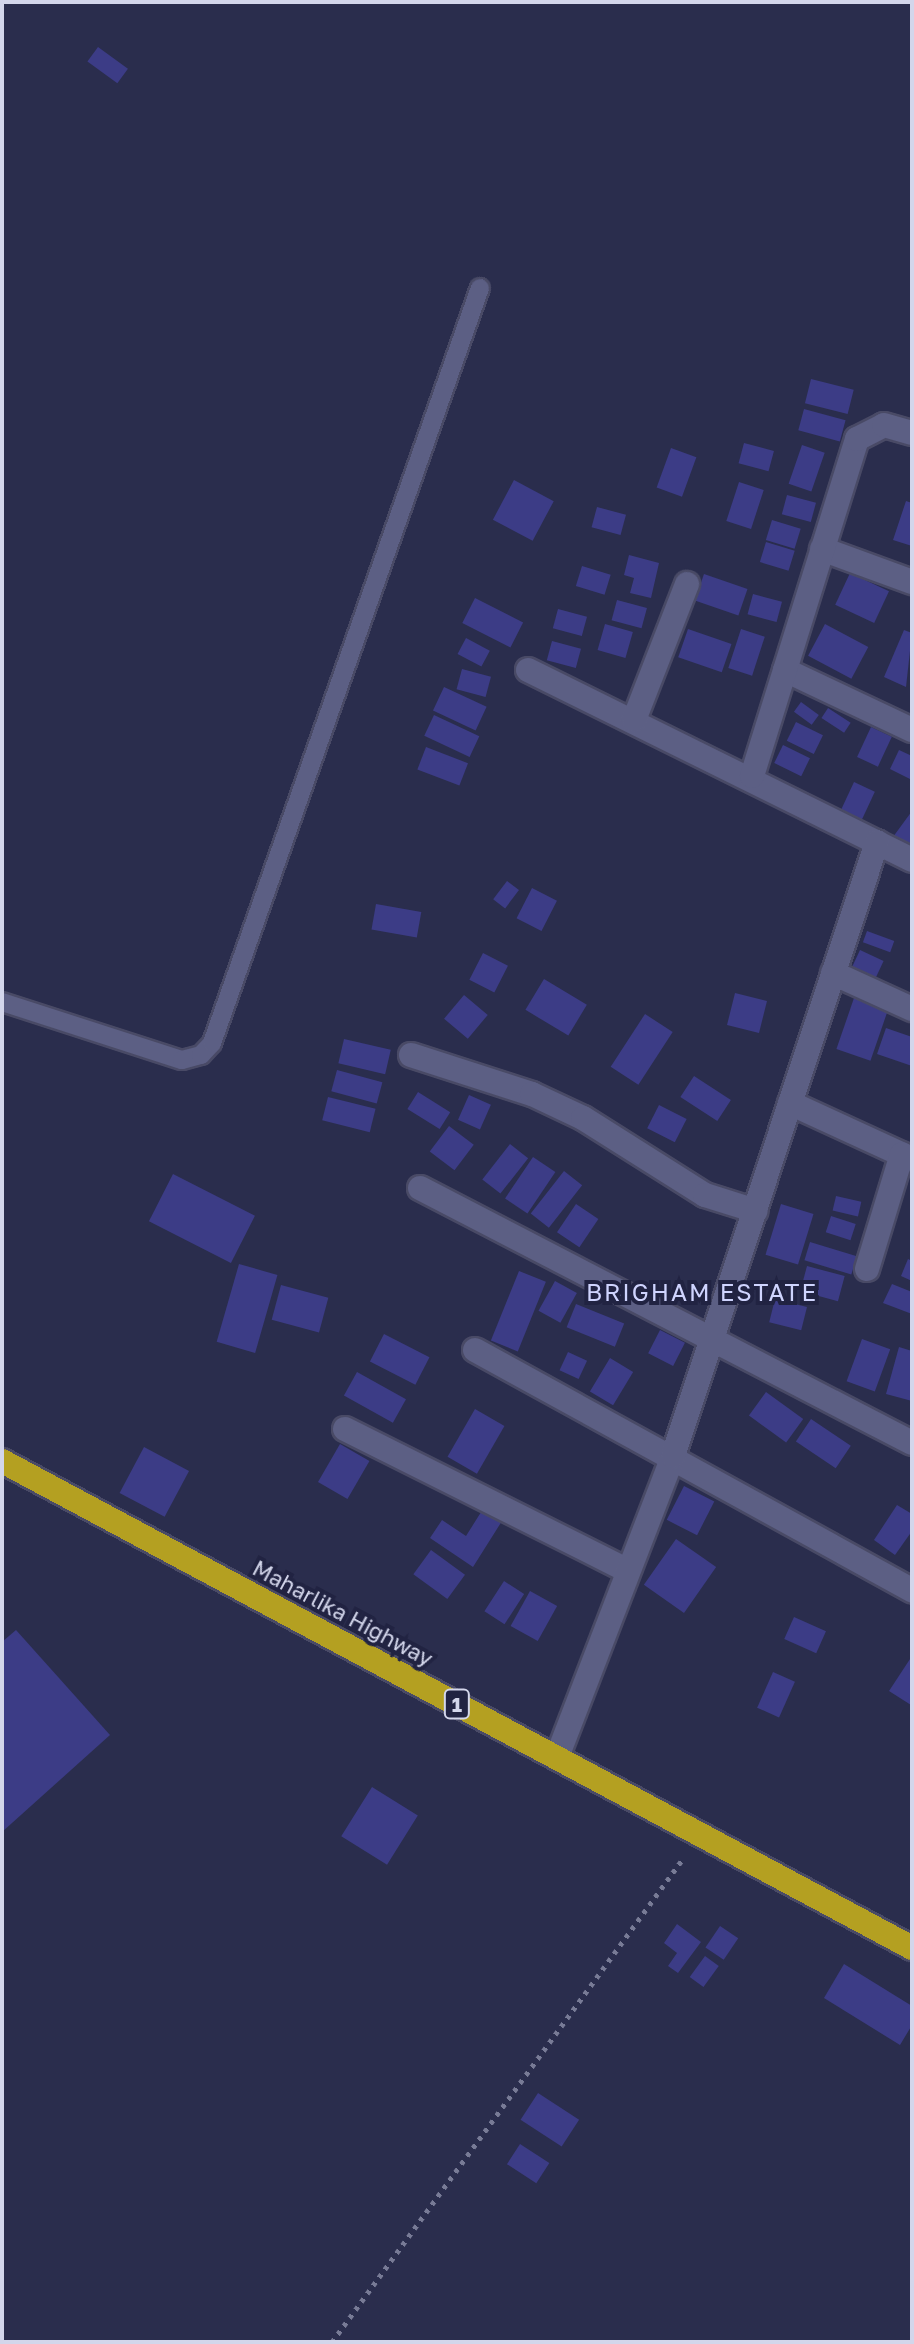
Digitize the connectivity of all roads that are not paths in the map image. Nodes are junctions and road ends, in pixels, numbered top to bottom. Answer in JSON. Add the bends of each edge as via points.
{"nodes":[{"id":1,"x":480,"y":288,"type":"dead end"},
{"id":2,"x":912,"y":433,"type":"edge"},
{"id":3,"x":822,"y":549,"type":"junction"},
{"id":4,"x":912,"y":582,"type":"edge"},
{"id":5,"x":687,"y":584,"type":"dead end"},
{"id":6,"x":528,"y":670,"type":"dead end"},
{"id":7,"x":785,"y":670,"type":"junction"},
{"id":8,"x":634,"y":720,"type":"junction"},
{"id":9,"x":912,"y":730,"type":"edge"},
{"id":10,"x":752,"y":776,"type":"junction"},
{"id":11,"x":877,"y":842,"type":"junction"},
{"id":12,"x":912,"y":860,"type":"edge"},
{"id":13,"x":833,"y":973,"type":"junction"},
{"id":14,"x":2,"y":1002,"type":"edge"},
{"id":15,"x":912,"y":1009,"type":"edge"},
{"id":16,"x":411,"y":1055,"type":"dead end"},
{"id":17,"x":790,"y":1103,"type":"junction"},
{"id":18,"x":907,"y":1157,"type":"edge"},
{"id":19,"x":420,"y":1188,"type":"dead end"},
{"id":20,"x":756,"y":1211,"type":"junction"},
{"id":21,"x":867,"y":1269,"type":"dead end"},
{"id":22,"x":711,"y":1337,"type":"junction"},
{"id":23,"x":475,"y":1350,"type":"dead end"},
{"id":24,"x":345,"y":1429,"type":"dead end"},
{"id":25,"x":912,"y":1443,"type":"edge"},
{"id":26,"x":673,"y":1456,"type":"junction"},
{"id":27,"x":2,"y":1461,"type":"edge"},
{"id":28,"x":625,"y":1569,"type":"junction"},
{"id":29,"x":912,"y":1590,"type":"edge"},
{"id":30,"x":557,"y":1757,"type":"junction"},
{"id":31,"x":912,"y":1948,"type":"edge"}],
"edges":[{"from":1,"to":14,"type":"lane","via":[[212,1043],[201,1055],[182,1060]]},
{"from":2,"to":3,"type":"street","via":[[884,425],[857,439]]},
{"from":3,"to":4,"type":"street"},
{"from":3,"to":7,"type":"street"},
{"from":5,"to":8,"type":"street"},
{"from":6,"to":8,"type":"street"},
{"from":7,"to":9,"type":"street"},
{"from":7,"to":10,"type":"street"},
{"from":8,"to":10,"type":"street"},
{"from":10,"to":11,"type":"street"},
{"from":11,"to":12,"type":"street"},
{"from":11,"to":13,"type":"street"},
{"from":13,"to":15,"type":"street"},
{"from":13,"to":17,"type":"street"},
{"from":16,"to":20,"type":"street","via":[[532,1094],[583,1118],[705,1195]]},
{"from":17,"to":18,"type":"street"},
{"from":17,"to":20,"type":"street"},
{"from":18,"to":21,"type":"street"},
{"from":19,"to":22,"type":"street"},
{"from":20,"to":22,"type":"street"},
{"from":22,"to":25,"type":"street"},
{"from":22,"to":26,"type":"street"},
{"from":23,"to":26,"type":"street"},
{"from":24,"to":28,"type":"street"},
{"from":26,"to":28,"type":"street"},
{"from":26,"to":29,"type":"street"},
{"from":27,"to":30,"type":"highway","name":"Maharlika Highway","number":"1"},
{"from":28,"to":30,"type":"street"},
{"from":30,"to":31,"type":"highway","name":"Maharlika Highway","number":"1"}]}
